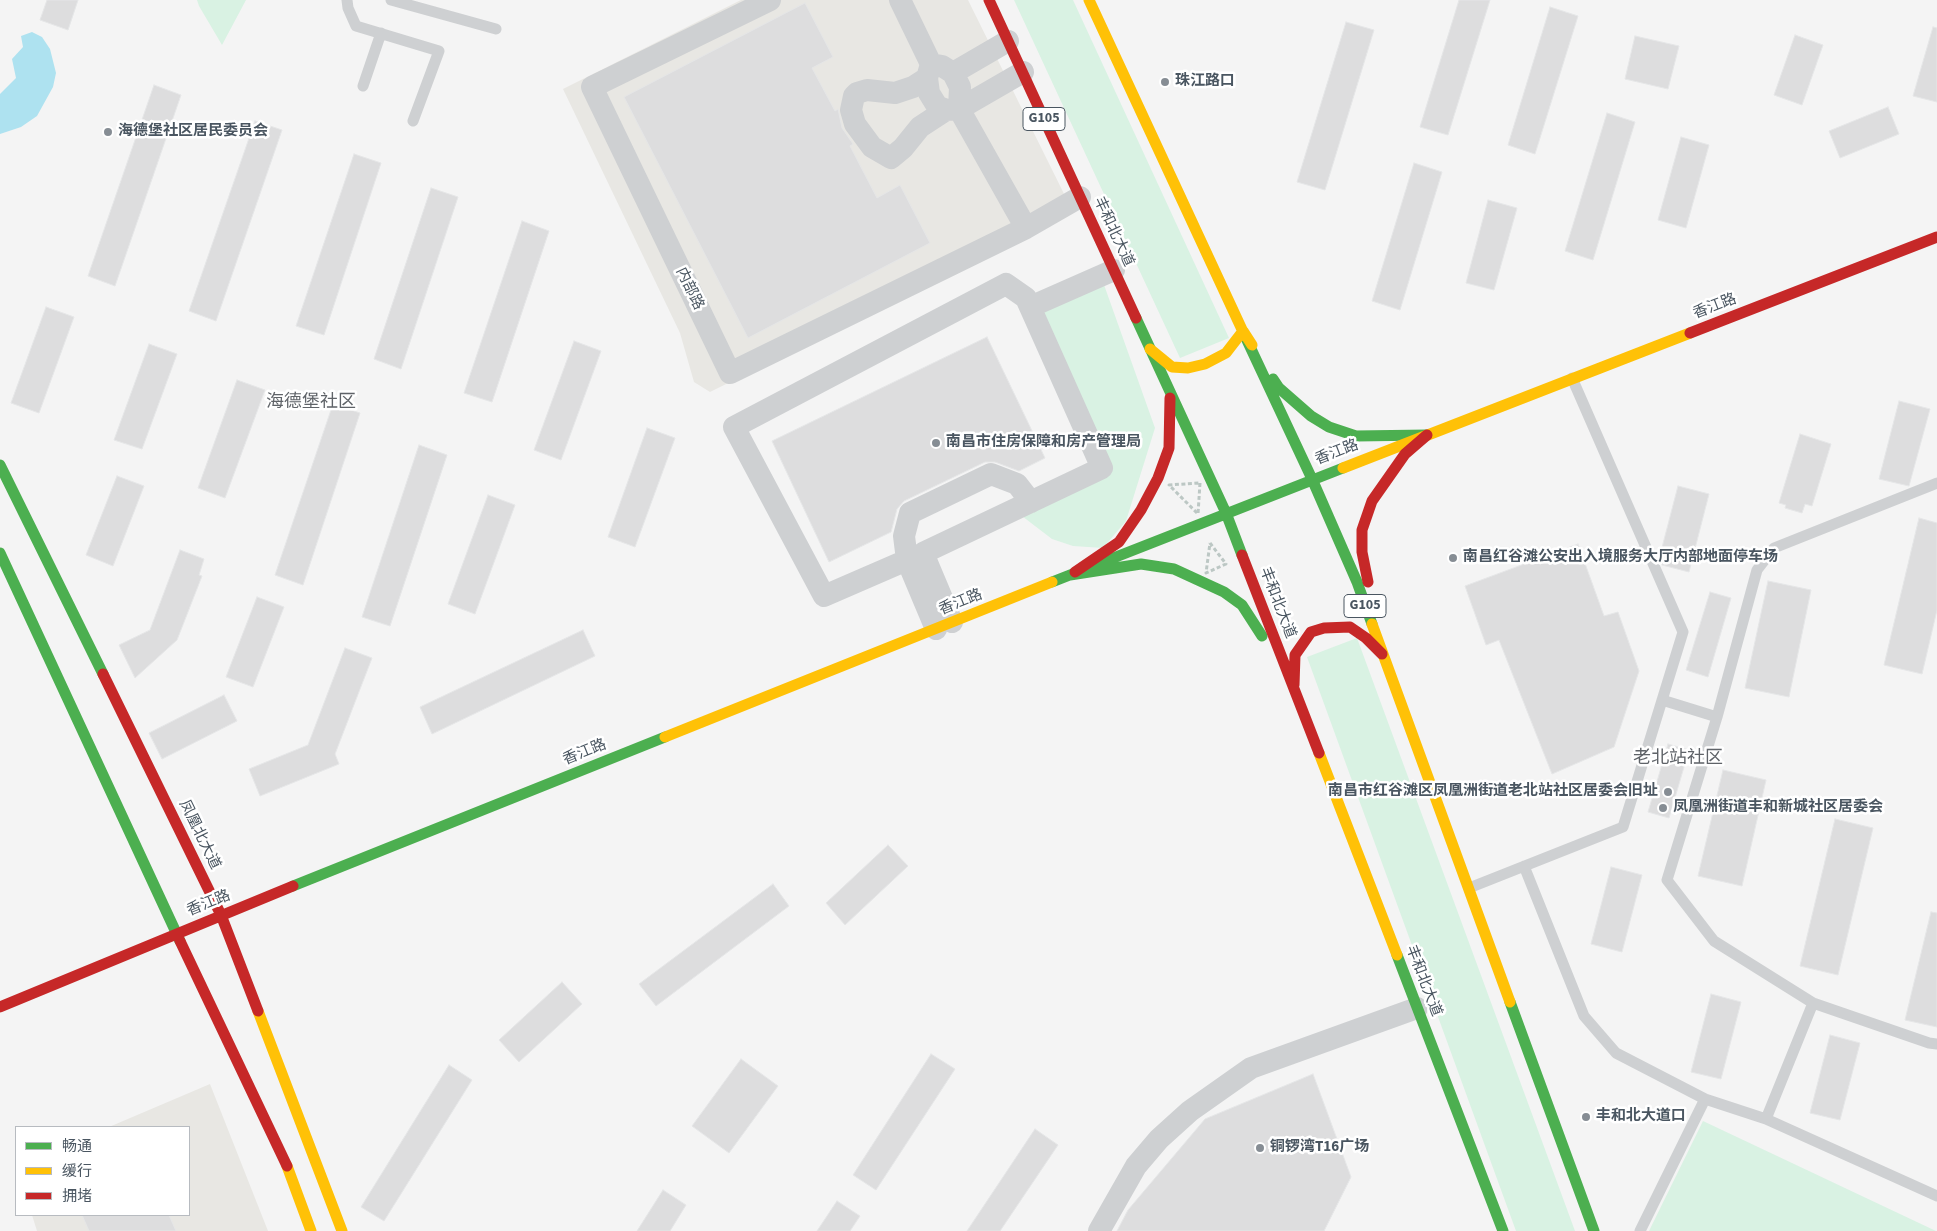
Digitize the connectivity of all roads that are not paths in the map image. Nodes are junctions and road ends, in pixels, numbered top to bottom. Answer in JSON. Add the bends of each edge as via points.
{"nodes":[{"id":1,"x":347,"y":0,"type":"edge"},
{"id":2,"x":391,"y":0,"type":"edge"},
{"id":3,"x":770,"y":0,"type":"edge"},
{"id":4,"x":900,"y":0,"type":"edge"},
{"id":5,"x":989,"y":0,"type":"edge"},
{"id":6,"x":1089,"y":0,"type":"edge"},
{"id":7,"x":496,"y":29,"type":"dead end"},
{"id":8,"x":381,"y":33,"type":"junction"},
{"id":9,"x":1008,"y":41,"type":"junction"},
{"id":10,"x":929,"y":71,"type":"junction"},
{"id":11,"x":953,"y":72,"type":"junction"},
{"id":12,"x":1023,"y":72,"type":"junction"},
{"id":13,"x":363,"y":86,"type":"dead end"},
{"id":14,"x":952,"y":110,"type":"junction"},
{"id":15,"x":413,"y":121,"type":"dead end"},
{"id":16,"x":1080,"y":197,"type":"junction"},
{"id":17,"x":1026,"y":228,"type":"junction"},
{"id":18,"x":1937,"y":237,"type":"edge"},
{"id":19,"x":1112,"y":265,"type":"junction"},
{"id":20,"x":1028,"y":303,"type":"junction"},
{"id":21,"x":1244,"y":332,"type":"junction"},
{"id":22,"x":1150,"y":349,"type":"junction"},
{"id":23,"x":1572,"y":378,"type":"junction"},
{"id":24,"x":1170,"y":392,"type":"junction"},
{"id":25,"x":1426,"y":435,"type":"junction"},
{"id":26,"x":0,"y":464,"type":"edge"},
{"id":27,"x":1312,"y":479,"type":"junction"},
{"id":28,"x":1937,"y":483,"type":"edge"},
{"id":29,"x":1031,"y":502,"type":"junction"},
{"id":30,"x":1226,"y":513,"type":"junction"},
{"id":31,"x":0,"y":553,"type":"edge"},
{"id":32,"x":915,"y":556,"type":"junction"},
{"id":33,"x":1070,"y":575,"type":"junction"},
{"id":34,"x":944,"y":626,"type":"junction"},
{"id":35,"x":1384,"y":657,"type":"junction"},
{"id":36,"x":1294,"y":688,"type":"junction"},
{"id":37,"x":1662,"y":700,"type":"junction"},
{"id":38,"x":1717,"y":717,"type":"junction"},
{"id":39,"x":1524,"y":866,"type":"junction"},
{"id":40,"x":1469,"y":888,"type":"junction"},
{"id":41,"x":221,"y":915,"type":"junction"},
{"id":42,"x":176,"y":933,"type":"junction"},
{"id":43,"x":1813,"y":1003,"type":"junction"},
{"id":44,"x":0,"y":1007,"type":"edge"},
{"id":45,"x":1417,"y":1008,"type":"junction"},
{"id":46,"x":1937,"y":1044,"type":"edge"},
{"id":47,"x":1705,"y":1099,"type":"junction"},
{"id":48,"x":1766,"y":1119,"type":"junction"},
{"id":49,"x":1937,"y":1196,"type":"edge"},
{"id":50,"x":311,"y":1231,"type":"edge"},
{"id":51,"x":342,"y":1231,"type":"edge"},
{"id":52,"x":1099,"y":1231,"type":"edge"},
{"id":53,"x":1504,"y":1231,"type":"edge"},
{"id":54,"x":1594,"y":1231,"type":"edge"},
{"id":55,"x":1640,"y":1231,"type":"edge"}],
"edges":[{"from":1,"to":8,"type":"lane","via":[[356,26]]},
{"from":2,"to":7,"type":"lane"},
{"from":3,"to":17,"type":"street","name":"内部路","via":[[592,87],[730,373]]},
{"from":4,"to":10,"type":"street"},
{"from":5,"to":9,"type":"main road","name":"丰和北大道","number":"G105"},
{"from":6,"to":21,"type":"main road","number":"G105"},
{"from":8,"to":13,"type":"lane"},
{"from":8,"to":15,"type":"lane","via":[[439,51]]},
{"from":9,"to":11,"type":"street"},
{"from":9,"to":12,"type":"main road","name":"丰和北大道","number":"G105"},
{"from":10,"to":11,"type":"street","via":[[942,66]]},
{"from":10,"to":14,"type":"street","via":[[929,93],[937,106]]},
{"from":10,"to":14,"type":"street","via":[[913,87],[895,93],[867,90],[857,93],[851,110],[855,124],[872,147],[891,158],[920,127]]},
{"from":11,"to":14,"type":"street","via":[[960,87]]},
{"from":12,"to":14,"type":"street"},
{"from":12,"to":16,"type":"main road","name":"丰和北大道","number":"G105"},
{"from":14,"to":17,"type":"street"},
{"from":16,"to":17,"type":"street","name":"内部路"},
{"from":16,"to":19,"type":"main road","name":"丰和北大道","number":"G105"},
{"from":18,"to":23,"type":"main road","name":"香江路"},
{"from":19,"to":20,"type":"street"},
{"from":19,"to":22,"type":"main road","name":"丰和北大道","number":"G105"},
{"from":20,"to":29,"type":"street","via":[[1102,468]]},
{"from":20,"to":32,"type":"street","via":[[1006,284],[734,427],[824,596]]},
{"from":21,"to":22,"type":"main road","via":[[1226,353],[1205,364],[1188,368],[1172,366]]},
{"from":21,"to":25,"type":"main road","via":[[1279,388],[1311,416],[1330,427],[1356,436]]},
{"from":21,"to":27,"type":"main road","number":"G105"},
{"from":22,"to":24,"type":"main road","name":"丰和北大道","number":"G105"},
{"from":23,"to":25,"type":"main road","name":"香江路"},
{"from":23,"to":37,"type":"lane","via":[[1683,632]]},
{"from":24,"to":30,"type":"main road","name":"丰和北大道","number":"G105"},
{"from":24,"to":33,"type":"main road","via":[[1169,448],[1141,510],[1119,542]]},
{"from":25,"to":27,"type":"main road","name":"香江路"},
{"from":25,"to":35,"type":"main road","via":[[1388,476],[1372,500],[1362,530],[1362,552]]},
{"from":26,"to":41,"type":"main road","name":"凤凰北大道"},
{"from":27,"to":30,"type":"main road","name":"香江路"},
{"from":27,"to":35,"type":"main road","number":"G105","via":[[1357,582]]},
{"from":28,"to":38,"type":"lane","via":[[1774,548],[1757,570]]},
{"from":29,"to":32,"type":"street"},
{"from":29,"to":32,"type":"street","via":[[1017,484],[991,474],[910,512],[904,536]]},
{"from":30,"to":33,"type":"main road","name":"香江路"},
{"from":30,"to":36,"type":"main road","name":"丰和北大道","number":"G105"},
{"from":31,"to":42,"type":"main road"},
{"from":32,"to":34,"type":"street"},
{"from":33,"to":34,"type":"main road","name":"香江路"},
{"from":33,"to":36,"type":"main road","via":[[1141,564],[1174,569],[1218,588],[1242,605]]},
{"from":34,"to":41,"type":"main road","name":"香江路"},
{"from":35,"to":36,"type":"main road","via":[[1350,627],[1311,632],[1295,655]]},
{"from":35,"to":40,"type":"main road","number":"G105"},
{"from":36,"to":45,"type":"main road","name":"丰和北大道","number":"G105"},
{"from":37,"to":38,"type":"lane"},
{"from":37,"to":39,"type":"lane","via":[[1623,827]]},
{"from":38,"to":43,"type":"lane","via":[[1667,880],[1714,941]]},
{"from":39,"to":40,"type":"lane"},
{"from":39,"to":47,"type":"lane","via":[[1584,1016],[1616,1053]]},
{"from":40,"to":54,"type":"main road","number":"G105"},
{"from":41,"to":42,"type":"main road","name":"香江路"},
{"from":41,"to":51,"type":"main road","name":"凤凰北大道"},
{"from":42,"to":44,"type":"main road","name":"香江路"},
{"from":42,"to":50,"type":"main road","via":[[288,1168]]},
{"from":43,"to":46,"type":"lane"},
{"from":43,"to":48,"type":"lane"},
{"from":45,"to":52,"type":"street","via":[[1252,1068],[1190,1111],[1159,1139],[1136,1166]]},
{"from":45,"to":53,"type":"main road","name":"丰和北大道","number":"G105"},
{"from":47,"to":48,"type":"lane"},
{"from":47,"to":55,"type":"lane"},
{"from":48,"to":49,"type":"lane"}]}
